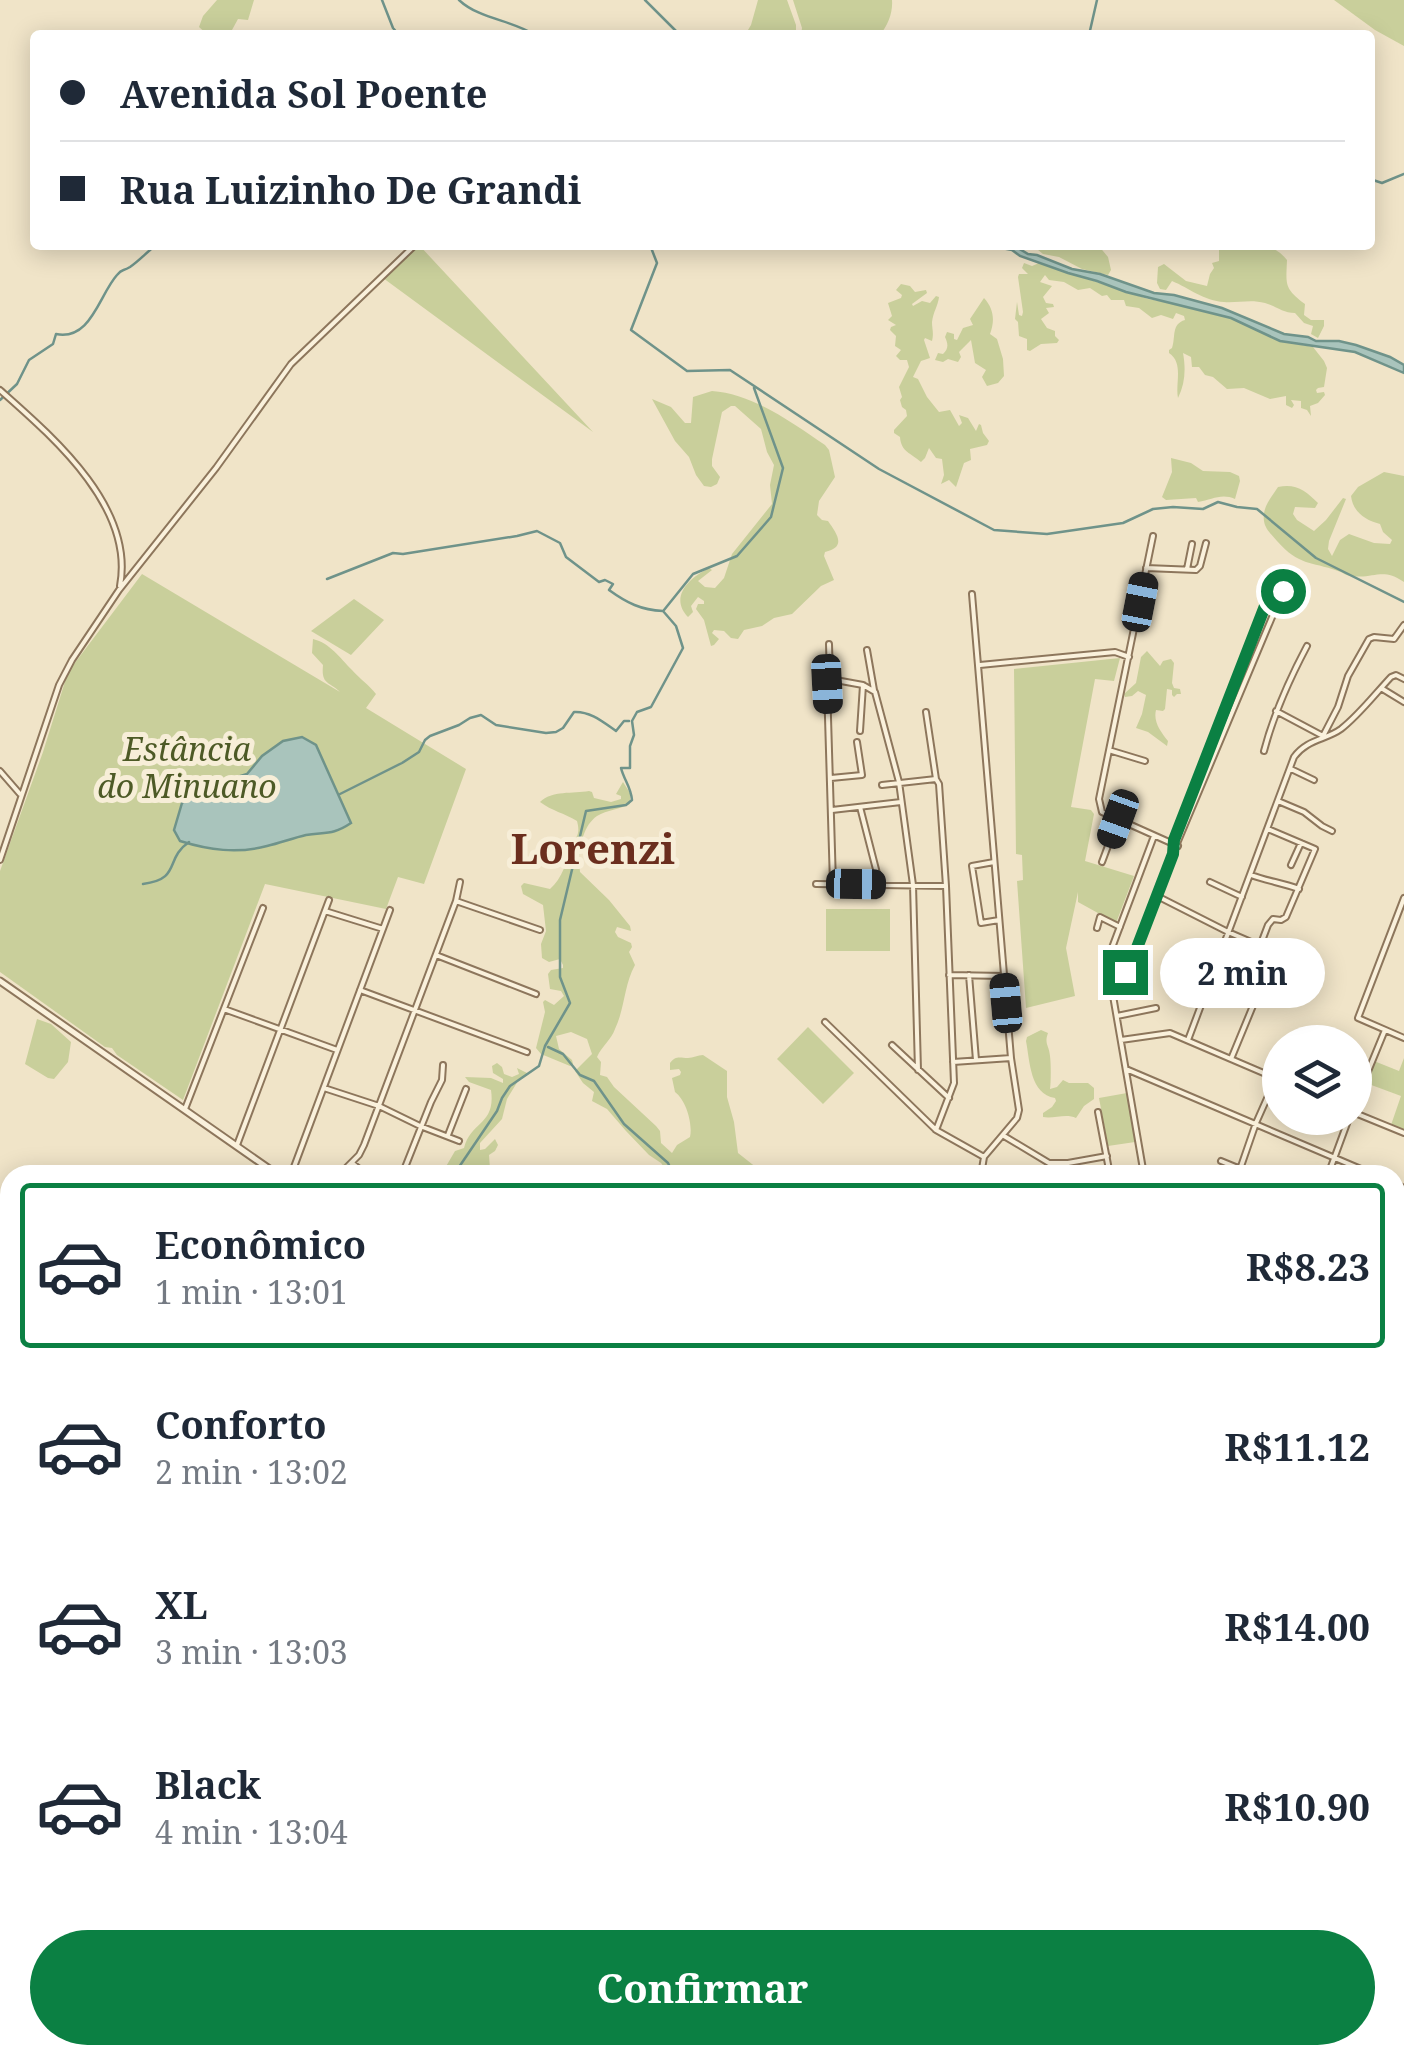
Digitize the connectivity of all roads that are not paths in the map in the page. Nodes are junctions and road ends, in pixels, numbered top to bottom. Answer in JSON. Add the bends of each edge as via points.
{"nodes":[{"id":1,"x":411,"y":250,"type":"edge"},
{"id":2,"x":0,"y":390,"type":"edge"},
{"id":3,"x":1153,"y":536,"type":"dead end"},
{"id":4,"x":1206,"y":543,"type":"dead end"},
{"id":5,"x":1192,"y":544,"type":"dead end"},
{"id":6,"x":1146,"y":568,"type":"junction"},
{"id":7,"x":1187,"y":570,"type":"junction"},
{"id":8,"x":1288,"y":578,"type":"dead end"},
{"id":9,"x":119,"y":590,"type":"junction"},
{"id":10,"x":1283,"y":591,"type":"junction"},
{"id":11,"x":972,"y":594,"type":"dead end"},
{"id":12,"x":1404,"y":625,"type":"edge"},
{"id":13,"x":1253,"y":638,"type":"junction"},
{"id":14,"x":1262,"y":641,"type":"junction"},
{"id":15,"x":830,"y":644,"type":"dead end"},
{"id":16,"x":1307,"y":646,"type":"dead end"},
{"id":17,"x":867,"y":650,"type":"dead end"},
{"id":18,"x":1128,"y":657,"type":"junction"},
{"id":19,"x":978,"y":665,"type":"junction"},
{"id":20,"x":830,"y":679,"type":"junction"},
{"id":21,"x":1404,"y":679,"type":"edge"},
{"id":22,"x":862,"y":685,"type":"junction"},
{"id":23,"x":1381,"y":688,"type":"junction"},
{"id":24,"x":875,"y":692,"type":"junction"},
{"id":25,"x":1404,"y":702,"type":"edge"},
{"id":26,"x":1276,"y":711,"type":"junction"},
{"id":27,"x":926,"y":712,"type":"dead end"},
{"id":28,"x":860,"y":731,"type":"dead end"},
{"id":29,"x":1323,"y":736,"type":"junction"},
{"id":30,"x":857,"y":742,"type":"dead end"},
{"id":31,"x":1212,"y":742,"type":"junction"},
{"id":32,"x":1219,"y":746,"type":"junction"},
{"id":33,"x":1110,"y":750,"type":"junction"},
{"id":34,"x":1264,"y":751,"type":"dead end"},
{"id":35,"x":1146,"y":762,"type":"dead end"},
{"id":36,"x":1290,"y":768,"type":"junction"},
{"id":37,"x":0,"y":771,"type":"edge"},
{"id":38,"x":831,"y":778,"type":"junction"},
{"id":39,"x":936,"y":780,"type":"junction"},
{"id":40,"x":1314,"y":780,"type":"dead end"},
{"id":41,"x":898,"y":782,"type":"junction"},
{"id":42,"x":882,"y":785,"type":"dead end"},
{"id":43,"x":21,"y":795,"type":"junction"},
{"id":44,"x":1278,"y":801,"type":"junction"},
{"id":45,"x":902,"y":802,"type":"junction"},
{"id":46,"x":860,"y":807,"type":"junction"},
{"id":47,"x":832,"y":810,"type":"junction"},
{"id":48,"x":1118,"y":819,"type":"junction"},
{"id":49,"x":1268,"y":829,"type":"junction"},
{"id":50,"x":1332,"y":831,"type":"dead end"},
{"id":51,"x":1154,"y":836,"type":"junction"},
{"id":52,"x":1301,"y":843,"type":"junction"},
{"id":53,"x":1175,"y":845,"type":"junction"},
{"id":54,"x":0,"y":860,"type":"edge"},
{"id":55,"x":994,"y":862,"type":"junction"},
{"id":56,"x":1102,"y":862,"type":"dead end"},
{"id":57,"x":1291,"y":865,"type":"dead end"},
{"id":58,"x":1250,"y":875,"type":"junction"},
{"id":59,"x":460,"y":882,"type":"dead end"},
{"id":60,"x":1210,"y":882,"type":"dead end"},
{"id":61,"x":816,"y":884,"type":"dead end"},
{"id":62,"x":832,"y":884,"type":"junction"},
{"id":63,"x":880,"y":885,"type":"junction"},
{"id":64,"x":913,"y":885,"type":"junction"},
{"id":65,"x":946,"y":886,"type":"junction"},
{"id":66,"x":1299,"y":889,"type":"junction"},
{"id":67,"x":1156,"y":896,"type":"junction"},
{"id":68,"x":1242,"y":897,"type":"junction"},
{"id":69,"x":1404,"y":898,"type":"edge"},
{"id":70,"x":329,"y":900,"type":"dead end"},
{"id":71,"x":456,"y":901,"type":"junction"},
{"id":72,"x":263,"y":908,"type":"dead end"},
{"id":73,"x":390,"y":910,"type":"dead end"},
{"id":74,"x":325,"y":911,"type":"junction"},
{"id":75,"x":999,"y":920,"type":"junction"},
{"id":76,"x":1120,"y":927,"type":"junction"},
{"id":77,"x":1097,"y":928,"type":"dead end"},
{"id":78,"x":383,"y":929,"type":"junction"},
{"id":79,"x":540,"y":930,"type":"dead end"},
{"id":80,"x":1228,"y":932,"type":"junction"},
{"id":81,"x":1260,"y":946,"type":"junction"},
{"id":82,"x":436,"y":955,"type":"junction"},
{"id":83,"x":948,"y":975,"type":"junction"},
{"id":84,"x":969,"y":975,"type":"junction"},
{"id":85,"x":1004,"y":976,"type":"junction"},
{"id":86,"x":0,"y":981,"type":"edge"},
{"id":87,"x":1111,"y":983,"type":"junction"},
{"id":88,"x":360,"y":990,"type":"junction"},
{"id":89,"x":536,"y":994,"type":"dead end"},
{"id":90,"x":1156,"y":1008,"type":"dead end"},
{"id":91,"x":224,"y":1009,"type":"junction"},
{"id":92,"x":415,"y":1010,"type":"junction"},
{"id":93,"x":1117,"y":1016,"type":"junction"},
{"id":94,"x":825,"y":1022,"type":"dead end"},
{"id":95,"x":280,"y":1030,"type":"junction"},
{"id":96,"x":1385,"y":1030,"type":"junction"},
{"id":97,"x":1404,"y":1038,"type":"edge"},
{"id":98,"x":1121,"y":1040,"type":"junction"},
{"id":99,"x":1188,"y":1040,"type":"junction"},
{"id":100,"x":892,"y":1045,"type":"dead end"},
{"id":101,"x":338,"y":1050,"type":"junction"},
{"id":102,"x":527,"y":1052,"type":"dead end"},
{"id":103,"x":1012,"y":1058,"type":"junction"},
{"id":104,"x":1231,"y":1059,"type":"junction"},
{"id":105,"x":976,"y":1060,"type":"junction"},
{"id":106,"x":953,"y":1062,"type":"junction"},
{"id":107,"x":1372,"y":1062,"type":"edge"},
{"id":108,"x":444,"y":1064,"type":"dead end"},
{"id":109,"x":1126,"y":1069,"type":"junction"},
{"id":110,"x":918,"y":1070,"type":"junction"},
{"id":111,"x":1262,"y":1072,"type":"edge"},
{"id":112,"x":324,"y":1088,"type":"junction"},
{"id":113,"x":466,"y":1089,"type":"dead end"},
{"id":114,"x":949,"y":1098,"type":"junction"},
{"id":115,"x":379,"y":1106,"type":"junction"},
{"id":116,"x":186,"y":1109,"type":"junction"},
{"id":117,"x":1262,"y":1111,"type":"edge"},
{"id":118,"x":1098,"y":1112,"type":"dead end"},
{"id":119,"x":1372,"y":1119,"type":"edge"},
{"id":120,"x":1256,"y":1123,"type":"junction"},
{"id":121,"x":420,"y":1126,"type":"junction"},
{"id":122,"x":936,"y":1130,"type":"junction"},
{"id":123,"x":1404,"y":1133,"type":"edge"},
{"id":124,"x":1003,"y":1135,"type":"junction"},
{"id":125,"x":1342,"y":1135,"type":"edge"},
{"id":126,"x":447,"y":1137,"type":"junction"},
{"id":127,"x":459,"y":1142,"type":"dead end"},
{"id":128,"x":237,"y":1145,"type":"junction"},
{"id":129,"x":1106,"y":1156,"type":"junction"},
{"id":130,"x":1334,"y":1156,"type":"junction"},
{"id":131,"x":984,"y":1157,"type":"junction"},
{"id":132,"x":1222,"y":1161,"type":"dead end"},
{"id":133,"x":352,"y":1162,"type":"junction"},
{"id":134,"x":264,"y":1165,"type":"edge"},
{"id":135,"x":295,"y":1165,"type":"edge"},
{"id":136,"x":349,"y":1165,"type":"edge"},
{"id":137,"x":355,"y":1165,"type":"edge"},
{"id":138,"x":406,"y":1165,"type":"edge"},
{"id":139,"x":983,"y":1165,"type":"edge"},
{"id":140,"x":1108,"y":1165,"type":"edge"},
{"id":141,"x":1142,"y":1165,"type":"edge"},
{"id":142,"x":1228,"y":1165,"type":"edge"},
{"id":143,"x":1241,"y":1165,"type":"edge"},
{"id":144,"x":1331,"y":1165,"type":"edge"},
{"id":145,"x":1354,"y":1165,"type":"edge"}],
"edges":[{"from":1,"to":9,"type":"street","via":[[299,355]]},
{"from":2,"to":9,"type":"street","via":[[93,487],[121,546]]},
{"from":3,"to":6,"type":"street"},
{"from":4,"to":7,"type":"street","via":[[1199,568]]},
{"from":5,"to":7,"type":"street"},
{"from":6,"to":7,"type":"street"},
{"from":6,"to":18,"type":"street"},
{"from":8,"to":10,"type":"street"},
{"from":9,"to":43,"type":"street","via":[[58,685]]},
{"from":10,"to":13,"type":"street","via":[[1272,588]]},
{"from":10,"to":14,"type":"street"},
{"from":11,"to":19,"type":"street"},
{"from":12,"to":29,"type":"street","via":[[1394,639],[1368,639]]},
{"from":13,"to":14,"type":"street"},
{"from":13,"to":31,"type":"street"},
{"from":14,"to":32,"type":"street"},
{"from":15,"to":20,"type":"street"},
{"from":16,"to":26,"type":"street"},
{"from":17,"to":24,"type":"street"},
{"from":18,"to":19,"type":"street","via":[[1115,652]]},
{"from":18,"to":33,"type":"street"},
{"from":19,"to":55,"type":"street"},
{"from":20,"to":22,"type":"street"},
{"from":20,"to":38,"type":"street"},
{"from":21,"to":23,"type":"street","via":[[1393,675]]},
{"from":22,"to":24,"type":"street"},
{"from":22,"to":28,"type":"street"},
{"from":23,"to":25,"type":"street"},
{"from":23,"to":29,"type":"street","via":[[1340,730]]},
{"from":24,"to":41,"type":"street"},
{"from":26,"to":29,"type":"street"},
{"from":26,"to":34,"type":"street"},
{"from":27,"to":39,"type":"street"},
{"from":29,"to":36,"type":"street","via":[[1300,749]]},
{"from":30,"to":38,"type":"street","via":[[862,775]]},
{"from":31,"to":32,"type":"street"},
{"from":31,"to":53,"type":"street"},
{"from":32,"to":53,"type":"street"},
{"from":33,"to":35,"type":"street"},
{"from":33,"to":48,"type":"street","via":[[1099,799],[1102,812]]},
{"from":36,"to":40,"type":"street"},
{"from":36,"to":44,"type":"street"},
{"from":37,"to":43,"type":"street"},
{"from":38,"to":47,"type":"street"},
{"from":39,"to":41,"type":"street"},
{"from":39,"to":65,"type":"street"},
{"from":41,"to":42,"type":"street"},
{"from":41,"to":45,"type":"street"},
{"from":43,"to":54,"type":"street"},
{"from":44,"to":49,"type":"street"},
{"from":44,"to":50,"type":"street"},
{"from":45,"to":46,"type":"street"},
{"from":45,"to":64,"type":"street"},
{"from":46,"to":47,"type":"street"},
{"from":46,"to":63,"type":"street"},
{"from":47,"to":62,"type":"street"},
{"from":48,"to":51,"type":"street"},
{"from":48,"to":56,"type":"street"},
{"from":49,"to":52,"type":"street"},
{"from":49,"to":58,"type":"street"},
{"from":51,"to":53,"type":"street"},
{"from":51,"to":76,"type":"street"},
{"from":52,"to":57,"type":"street"},
{"from":52,"to":66,"type":"street","via":[[1316,849]]},
{"from":53,"to":67,"type":"street"},
{"from":55,"to":75,"type":"street"},
{"from":55,"to":75,"type":"street","via":[[972,866],[981,923]]},
{"from":58,"to":66,"type":"street"},
{"from":58,"to":68,"type":"street"},
{"from":59,"to":71,"type":"street"},
{"from":60,"to":68,"type":"street"},
{"from":61,"to":62,"type":"street"},
{"from":62,"to":63,"type":"street"},
{"from":63,"to":64,"type":"street"},
{"from":64,"to":65,"type":"street"},
{"from":64,"to":110,"type":"street"},
{"from":65,"to":83,"type":"street"},
{"from":66,"to":81,"type":"street","via":[[1286,917],[1268,925]]},
{"from":67,"to":80,"type":"street"},
{"from":67,"to":87,"type":"street","via":[[1130,966]]},
{"from":68,"to":80,"type":"street"},
{"from":69,"to":96,"type":"street","via":[[1358,1018]]},
{"from":70,"to":74,"type":"street"},
{"from":71,"to":79,"type":"street"},
{"from":71,"to":82,"type":"street"},
{"from":72,"to":91,"type":"street"},
{"from":73,"to":78,"type":"street"},
{"from":74,"to":78,"type":"street"},
{"from":74,"to":95,"type":"street"},
{"from":75,"to":85,"type":"street"},
{"from":76,"to":77,"type":"street","via":[[1100,918]]},
{"from":76,"to":87,"type":"street","via":[[1107,961]]},
{"from":78,"to":88,"type":"street"},
{"from":80,"to":81,"type":"street"},
{"from":80,"to":99,"type":"street"},
{"from":81,"to":104,"type":"street","via":[[1272,951],[1269,967]]},
{"from":82,"to":89,"type":"street"},
{"from":82,"to":92,"type":"street"},
{"from":83,"to":84,"type":"street"},
{"from":83,"to":106,"type":"street"},
{"from":84,"to":85,"type":"street"},
{"from":84,"to":105,"type":"street"},
{"from":85,"to":103,"type":"street"},
{"from":86,"to":116,"type":"street"},
{"from":87,"to":93,"type":"street"},
{"from":88,"to":92,"type":"street"},
{"from":88,"to":101,"type":"street"},
{"from":90,"to":93,"type":"street"},
{"from":91,"to":95,"type":"street"},
{"from":91,"to":116,"type":"street"},
{"from":92,"to":102,"type":"street"},
{"from":92,"to":115,"type":"street"},
{"from":93,"to":98,"type":"street"},
{"from":94,"to":122,"type":"street"},
{"from":95,"to":101,"type":"street"},
{"from":95,"to":128,"type":"street"},
{"from":96,"to":97,"type":"street"},
{"from":96,"to":107,"type":"street"},
{"from":98,"to":99,"type":"street","via":[[1170,1032]]},
{"from":98,"to":109,"type":"street"},
{"from":99,"to":104,"type":"street"},
{"from":100,"to":110,"type":"street"},
{"from":101,"to":112,"type":"street"},
{"from":103,"to":105,"type":"street"},
{"from":103,"to":124,"type":"street","via":[[1019,1110]]},
{"from":104,"to":111,"type":"street"},
{"from":105,"to":106,"type":"street"},
{"from":106,"to":114,"type":"street"},
{"from":108,"to":121,"type":"street"},
{"from":109,"to":120,"type":"street"},
{"from":109,"to":141,"type":"street"},
{"from":110,"to":114,"type":"street"},
{"from":112,"to":115,"type":"street"},
{"from":112,"to":135,"type":"street"},
{"from":113,"to":126,"type":"street"},
{"from":114,"to":122,"type":"street"},
{"from":115,"to":121,"type":"street"},
{"from":115,"to":133,"type":"street"},
{"from":116,"to":128,"type":"street"},
{"from":117,"to":120,"type":"street"},
{"from":118,"to":129,"type":"street"},
{"from":119,"to":123,"type":"street"},
{"from":120,"to":130,"type":"street"},
{"from":120,"to":143,"type":"street"},
{"from":121,"to":126,"type":"street"},
{"from":121,"to":138,"type":"street"},
{"from":122,"to":131,"type":"street"},
{"from":124,"to":129,"type":"street","via":[[1049,1163]]},
{"from":124,"to":131,"type":"street"},
{"from":125,"to":130,"type":"street"},
{"from":126,"to":127,"type":"street"},
{"from":128,"to":134,"type":"street"},
{"from":129,"to":140,"type":"street"},
{"from":130,"to":144,"type":"street"},
{"from":130,"to":145,"type":"street"},
{"from":131,"to":139,"type":"street"},
{"from":132,"to":142,"type":"street"},
{"from":133,"to":136,"type":"street"},
{"from":133,"to":137,"type":"street"}]}
